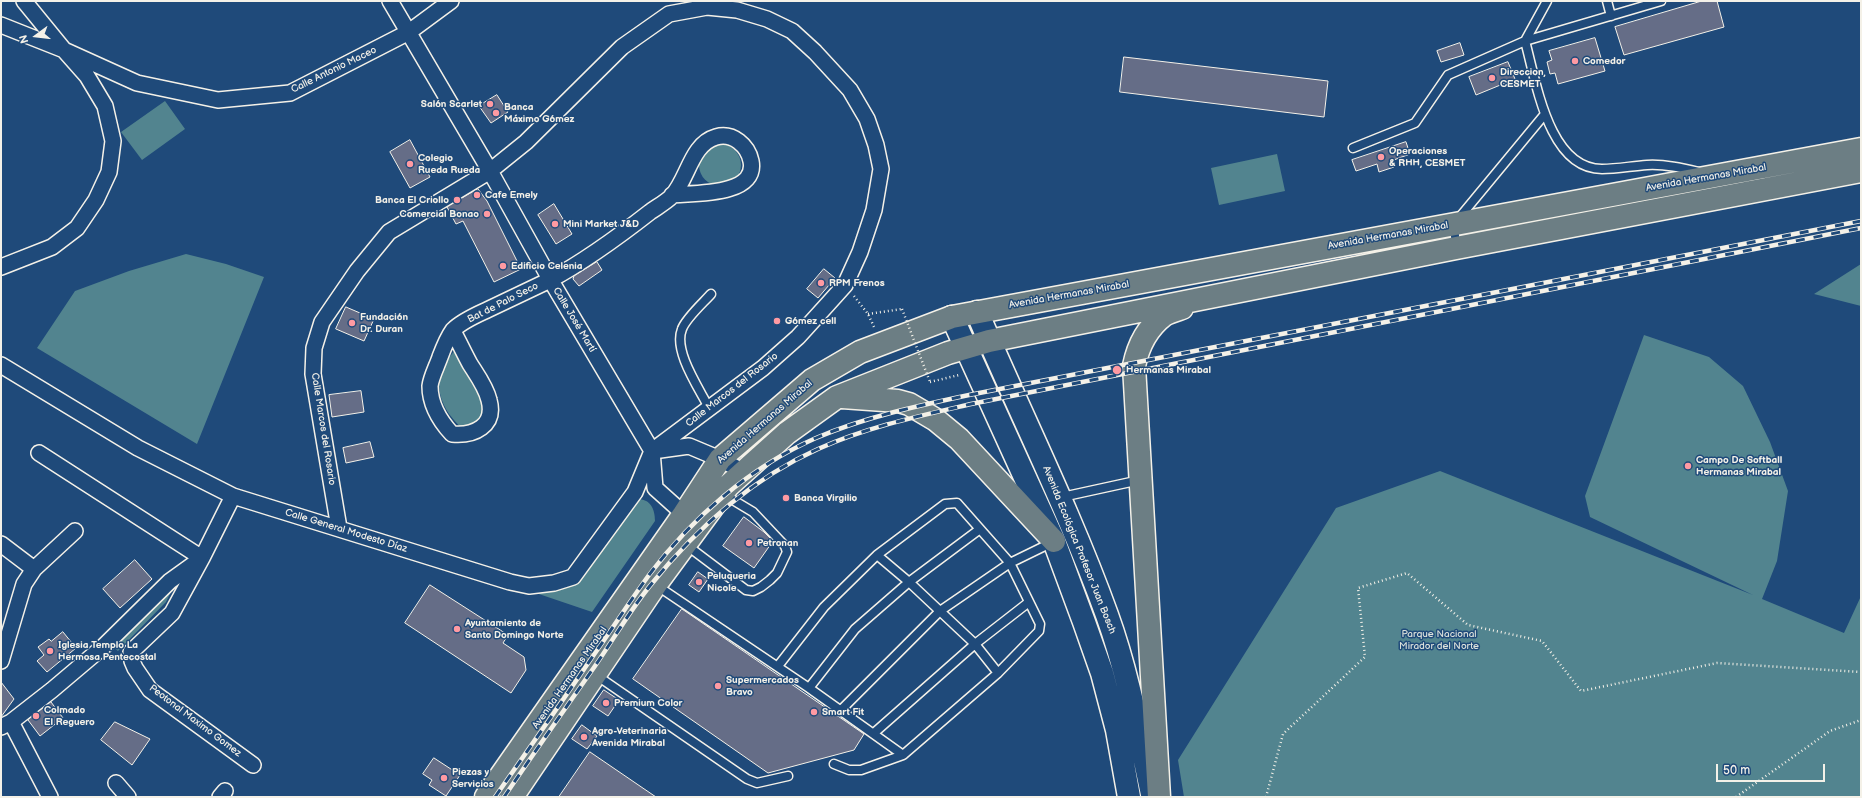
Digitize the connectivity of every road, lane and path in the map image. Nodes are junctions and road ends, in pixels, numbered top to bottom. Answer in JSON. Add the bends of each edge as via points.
{"nodes":[{"id":1,"x":24,"y":1,"type":"edge"},
{"id":2,"x":390,"y":1,"type":"edge"},
{"id":3,"x":451,"y":1,"type":"edge"},
{"id":4,"x":1547,"y":1,"type":"edge"},
{"id":5,"x":1607,"y":1,"type":"edge"},
{"id":6,"x":1661,"y":1,"type":"edge"},
{"id":7,"x":1611,"y":16,"type":"junction"},
{"id":8,"x":1,"y":25,"type":"edge"},
{"id":9,"x":409,"y":32,"type":"junction"},
{"id":10,"x":1525,"y":41,"type":"junction"},
{"id":11,"x":64,"y":50,"type":"junction"},
{"id":12,"x":1545,"y":114,"type":"junction"},
{"id":13,"x":1353,"y":148,"type":"dead end"},
{"id":14,"x":1861,"y":149,"type":"edge"},
{"id":15,"x":490,"y":171,"type":"junction"},
{"id":16,"x":1861,"y":171,"type":"edge"},
{"id":17,"x":1715,"y":176,"type":"junction"},
{"id":18,"x":672,"y":195,"type":"junction"},
{"id":19,"x":1454,"y":224,"type":"junction"},
{"id":20,"x":1456,"y":248,"type":"junction"},
{"id":21,"x":1,"y":267,"type":"edge"},
{"id":22,"x":550,"y":279,"type":"junction"},
{"id":23,"x":845,"y":285,"type":"junction"},
{"id":24,"x":711,"y":294,"type":"dead end"},
{"id":25,"x":1217,"y":295,"type":"junction"},
{"id":26,"x":977,"y":312,"type":"junction"},
{"id":27,"x":952,"y":317,"type":"junction"},
{"id":28,"x":453,"y":331,"type":"junction"},
{"id":29,"x":990,"y":341,"type":"junction"},
{"id":30,"x":966,"y":347,"type":"junction"},
{"id":31,"x":1,"y":365,"type":"edge"},
{"id":32,"x":955,"y":375,"type":"dead end"},
{"id":33,"x":836,"y":397,"type":"junction"},
{"id":34,"x":709,"y":408,"type":"junction"},
{"id":35,"x":652,"y":451,"type":"junction"},
{"id":36,"x":39,"y":453,"type":"dead end"},
{"id":37,"x":720,"y":459,"type":"junction"},
{"id":38,"x":744,"y":472,"type":"junction"},
{"id":39,"x":1141,"y":480,"type":"junction"},
{"id":40,"x":723,"y":493,"type":"junction"},
{"id":41,"x":233,"y":496,"type":"junction"},
{"id":42,"x":1049,"y":499,"type":"junction"},
{"id":43,"x":693,"y":518,"type":"junction"},
{"id":44,"x":339,"y":528,"type":"junction"},
{"id":45,"x":980,"y":529,"type":"junction"},
{"id":46,"x":75,"y":531,"type":"dead end"},
{"id":47,"x":1054,"y":542,"type":"junction"},
{"id":48,"x":1,"y":544,"type":"edge"},
{"id":49,"x":685,"y":544,"type":"junction"},
{"id":50,"x":877,"y":556,"type":"junction"},
{"id":51,"x":202,"y":558,"type":"junction"},
{"id":52,"x":1010,"y":563,"type":"junction"},
{"id":53,"x":34,"y":569,"type":"junction"},
{"id":54,"x":909,"y":582,"type":"junction"},
{"id":55,"x":656,"y":584,"type":"junction"},
{"id":56,"x":1029,"y":602,"type":"junction"},
{"id":57,"x":940,"y":611,"type":"junction"},
{"id":58,"x":974,"y":644,"type":"junction"},
{"id":59,"x":1,"y":661,"type":"edge"},
{"id":60,"x":778,"y":666,"type":"junction"},
{"id":61,"x":998,"y":672,"type":"junction"},
{"id":62,"x":1861,"y":672,"type":"edge"},
{"id":63,"x":596,"y":675,"type":"junction"},
{"id":64,"x":809,"y":688,"type":"junction"},
{"id":65,"x":841,"y":710,"type":"junction"},
{"id":66,"x":1861,"y":720,"type":"edge"},
{"id":67,"x":6,"y":724,"type":"edge"},
{"id":68,"x":874,"y":733,"type":"junction"},
{"id":69,"x":903,"y":755,"type":"junction"},
{"id":70,"x":834,"y":764,"type":"dead end"},
{"id":71,"x":253,"y":765,"type":"dead end"},
{"id":72,"x":788,"y":776,"type":"dead end"},
{"id":73,"x":116,"y":782,"type":"dead end"},
{"id":74,"x":50,"y":797,"type":"edge"},
{"id":75,"x":128,"y":797,"type":"edge"},
{"id":76,"x":486,"y":797,"type":"edge"},
{"id":77,"x":512,"y":797,"type":"edge"},
{"id":78,"x":1129,"y":797,"type":"edge"},
{"id":79,"x":1153,"y":797,"type":"edge"},
{"id":80,"x":1160,"y":797,"type":"edge"},
{"id":81,"x":1266,"y":797,"type":"edge"},
{"id":82,"x":1736,"y":797,"type":"edge"}],
"edges":[{"from":1,"to":11,"type":"street"},
{"from":2,"to":9,"type":"street","name":"Calle José Martí"},
{"from":3,"to":9,"type":"street","name":"Calle Antonio Maceo"},
{"from":4,"to":10,"type":"lane"},
{"from":5,"to":7,"type":"lane"},
{"from":6,"to":7,"type":"lane"},
{"from":7,"to":10,"type":"lane"},
{"from":8,"to":11,"type":"street","name":"Calle Antonio Maceo"},
{"from":9,"to":11,"type":"street","name":"Calle Antonio Maceo","via":[[290,93],[218,100],[137,83]]},
{"from":9,"to":15,"type":"street","name":"Calle José Martí"},
{"from":10,"to":12,"type":"lane"},
{"from":10,"to":13,"type":"lane","via":[[1448,75],[1415,123]]},
{"from":11,"to":21,"type":"street","via":[[87,76],[105,106],[113,141],[109,172],[96,200],[77,228],[52,247]]},
{"from":12,"to":17,"type":"lane","via":[[1565,152],[1583,165],[1600,169],[1649,165],[1678,167]]},
{"from":12,"to":19,"type":"lane"},
{"from":14,"to":17,"type":"main road","name":"Avenida Hermanas Mirabal"},
{"from":15,"to":22,"type":"street","name":"Calle José Martí"},
{"from":15,"to":23,"type":"street","name":"Calle Marcos del Rosario","via":[[526,142],[622,47],[669,14],[707,7],[737,10],[767,19],[792,31],[835,71],[868,119],[876,145],[881,169],[874,210],[860,252]]},
{"from":15,"to":44,"type":"street","name":"Calle Marcos del Rosario","via":[[389,232],[357,271],[322,322],[314,348],[313,374]]},
{"from":16,"to":20,"type":"main road","name":"Avenida Hermanas Mirabal"},
{"from":17,"to":19,"type":"main road","name":"Avenida Hermanas Mirabal"},
{"from":18,"to":18,"type":"street","name":"Bat de Palo Seco","via":[[731,189],[742,183],[749,176],[752,164],[743,144],[724,135],[715,137],[700,148]]},
{"from":18,"to":22,"type":"street","name":"Bat de Palo Seco","via":[[596,252]]},
{"from":19,"to":20,"type":"lane"},
{"from":19,"to":26,"type":"main road","name":"Avenida Hermanas Mirabal"},
{"from":20,"to":25,"type":"main road","name":"Avenida Hermanas Mirabal"},
{"from":22,"to":28,"type":"street","name":"Bat de Palo Seco","via":[[468,319]]},
{"from":22,"to":35,"type":"street","name":"Calle José Martí"},
{"from":23,"to":32,"type":"path","bridge":true,"via":[[868,314],[902,309],[930,382]]},
{"from":23,"to":34,"type":"street","name":"Calle Marcos del Rosario","via":[[798,337],[763,368]]},
{"from":24,"to":34,"type":"lane","via":[[682,328],[679,338],[681,350]]},
{"from":25,"to":29,"type":"main road","name":"Avenida Hermanas Mirabal"},
{"from":25,"to":39,"type":"main road","via":[[1165,314],[1144,337],[1137,351],[1134,366]]},
{"from":26,"to":27,"type":"main road","name":"Avenida Hermanas Mirabal"},
{"from":26,"to":29,"type":"street","name":"Avenida Ecológica Profesor Juan Bosch"},
{"from":27,"to":30,"type":"street","name":"Avenida Ecológica Profesor Juan Bosch"},
{"from":27,"to":37,"type":"main road","name":"Avenida Hermanas Mirabal","via":[[860,352],[812,380]]},
{"from":28,"to":28,"type":"street","name":"Bat de Palo Seco","via":[[430,385],[433,404],[440,422],[452,434],[463,435],[474,433],[484,426],[490,413],[489,399]]},
{"from":29,"to":30,"type":"main road","name":"Avenida Hermanas Mirabal"},
{"from":29,"to":42,"type":"street","name":"Avenida Ecológica Profesor Juan Bosch"},
{"from":30,"to":33,"type":"main road","name":"Avenida Hermanas Mirabal"},
{"from":30,"to":42,"type":"street","name":"Avenida Ecológica Profesor Juan Bosch"},
{"from":31,"to":41,"type":"street","name":"Calle General Modesto Díaz","via":[[138,448]]},
{"from":33,"to":38,"type":"main road","name":"Avenida Hermanas Mirabal","via":[[787,433]]},
{"from":33,"to":47,"type":"main road","via":[[898,401],[910,404],[936,420],[959,439]]},
{"from":34,"to":35,"type":"street","name":"Calle Marcos del Rosario"},
{"from":35,"to":37,"type":"street","via":[[690,446]]},
{"from":35,"to":43,"type":"street","via":[[655,488]]},
{"from":35,"to":44,"type":"street","name":"Calle General Modesto Díaz","via":[[635,492],[573,577],[554,583],[529,586],[510,582]]},
{"from":36,"to":51,"type":"street"},
{"from":37,"to":38,"type":"street"},
{"from":37,"to":43,"type":"main road","name":"Avenida Hermanas Mirabal"},
{"from":38,"to":40,"type":"main road","name":"Avenida Hermanas Mirabal"},
{"from":39,"to":42,"type":"lane"},
{"from":39,"to":80,"type":"main road"},
{"from":40,"to":43,"type":"main road","name":"Avenida Hermanas Mirabal"},
{"from":40,"to":49,"type":"lane","via":[[753,512],[785,546],[786,556],[777,573],[761,587],[753,591],[746,590]]},
{"from":41,"to":44,"type":"street","name":"Calle General Modesto Díaz"},
{"from":41,"to":51,"type":"street"},
{"from":42,"to":47,"type":"street","name":"Avenida Ecológica Profesor Juan Bosch"},
{"from":42,"to":79,"type":"street","name":"Avenida Ecológica Profesor Juan Bosch","via":[[1107,616],[1132,699]]},
{"from":43,"to":49,"type":"main road","name":"Avenida Hermanas Mirabal"},
{"from":43,"to":76,"type":"main road","name":"Avenida Hermanas Mirabal"},
{"from":45,"to":50,"type":"lane","via":[[956,503],[951,502],[944,504]]},
{"from":45,"to":52,"type":"lane"},
{"from":45,"to":54,"type":"lane"},
{"from":46,"to":53,"type":"street"},
{"from":47,"to":52,"type":"lane"},
{"from":47,"to":78,"type":"street","name":"Avenida Ecológica Profesor Juan Bosch","via":[[1102,673],[1117,730]]},
{"from":48,"to":53,"type":"street"},
{"from":49,"to":55,"type":"main road","name":"Avenida Hermanas Mirabal"},
{"from":50,"to":54,"type":"lane"},
{"from":50,"to":60,"type":"lane","via":[[824,607]]},
{"from":51,"to":67,"type":"street","via":[[170,581],[104,646],[52,690]]},
{"from":51,"to":71,"type":"street","name":"Peotonal Maximo Gomez","via":[[172,613],[131,652],[132,661],[150,690]]},
{"from":52,"to":56,"type":"lane"},
{"from":52,"to":57,"type":"lane"},
{"from":53,"to":59,"type":"street","via":[[24,584]]},
{"from":54,"to":57,"type":"lane"},
{"from":54,"to":64,"type":"lane","via":[[855,629]]},
{"from":55,"to":60,"type":"lane"},
{"from":55,"to":63,"type":"main road","name":"Avenida Hermanas Mirabal"},
{"from":56,"to":58,"type":"lane"},
{"from":56,"to":61,"type":"lane","via":[[1040,624],[1039,631]]},
{"from":57,"to":58,"type":"lane"},
{"from":57,"to":65,"type":"lane"},
{"from":58,"to":61,"type":"lane"},
{"from":58,"to":68,"type":"lane"},
{"from":60,"to":64,"type":"lane"},
{"from":61,"to":69,"type":"lane"},
{"from":62,"to":81,"type":"path","via":[[1717,663],[1581,691],[1542,641],[1468,625],[1407,573],[1358,588],[1365,657],[1284,734]]},
{"from":63,"to":72,"type":"lane","via":[[747,779],[758,782]]},
{"from":63,"to":77,"type":"main road","name":"Avenida Hermanas Mirabal"},
{"from":64,"to":65,"type":"lane"},
{"from":65,"to":68,"type":"lane"},
{"from":66,"to":82,"type":"path","via":[[1830,731]]},
{"from":67,"to":74,"type":"street"},
{"from":68,"to":69,"type":"lane"},
{"from":69,"to":70,"type":"lane","via":[[861,770],[849,770]]},
{"from":73,"to":75,"type":"street"}]}
